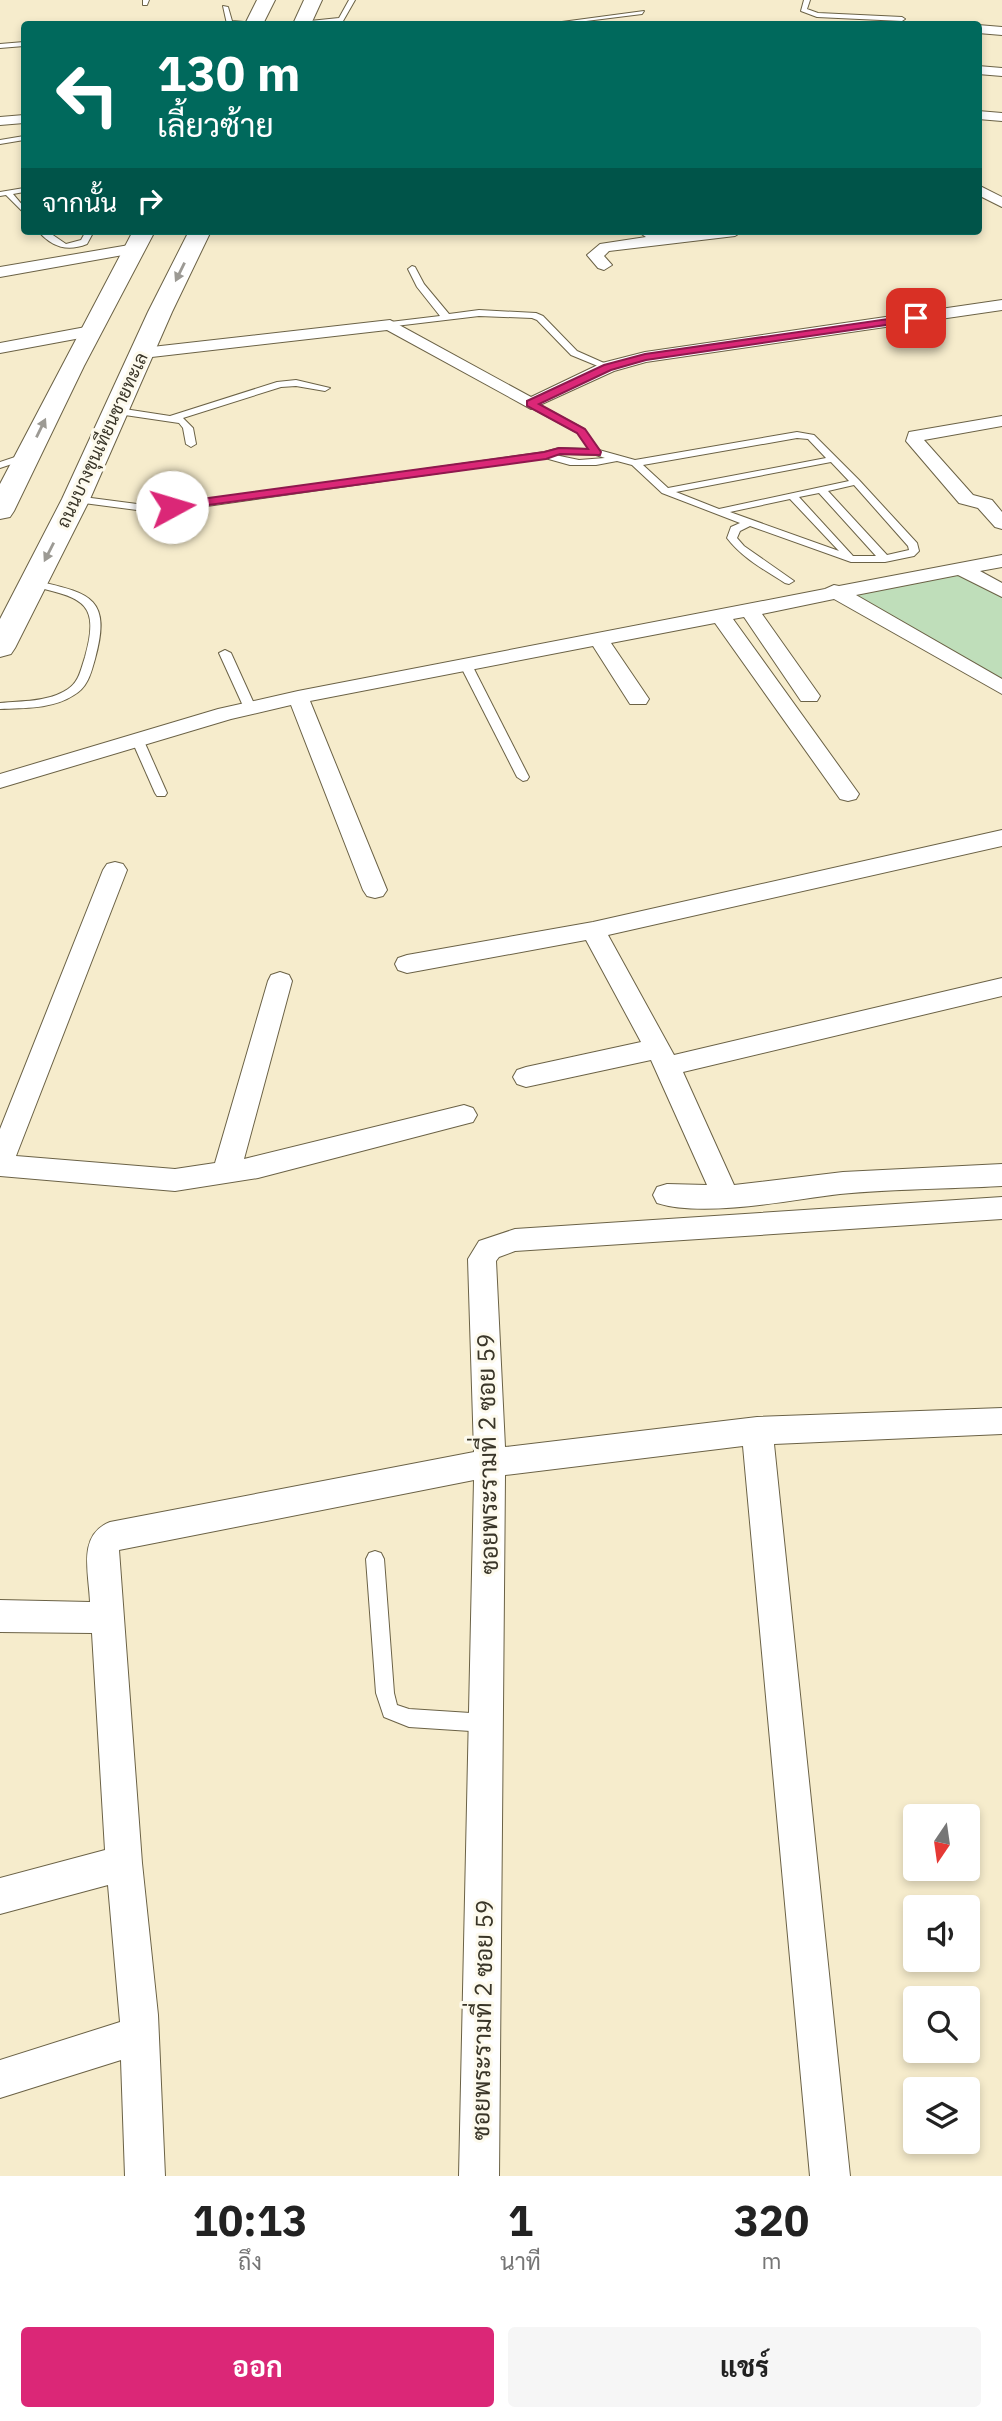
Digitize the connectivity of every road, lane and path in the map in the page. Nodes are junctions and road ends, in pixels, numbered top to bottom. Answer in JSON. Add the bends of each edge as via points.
{"nodes":[{"id":1,"x":266,"y":0,"type":"edge"},
{"id":2,"x":313,"y":0,"type":"edge"},
{"id":3,"x":352,"y":0,"type":"edge"},
{"id":4,"x":807,"y":0,"type":"edge"},
{"id":5,"x":225,"y":7,"type":"dead end"},
{"id":6,"x":642,"y":12,"type":"dead end"},
{"id":7,"x":902,"y":19,"type":"dead end"},
{"id":8,"x":228,"y":21,"type":"edge"},
{"id":9,"x":256,"y":21,"type":"edge"},
{"id":10,"x":303,"y":21,"type":"edge"},
{"id":11,"x":328,"y":21,"type":"edge"},
{"id":12,"x":573,"y":21,"type":"edge"},
{"id":13,"x":982,"y":29,"type":"edge"},
{"id":14,"x":1002,"y":31,"type":"edge"},
{"id":15,"x":21,"y":44,"type":"edge"},
{"id":16,"x":0,"y":46,"type":"edge"},
{"id":17,"x":982,"y":70,"type":"edge"},
{"id":18,"x":1002,"y":72,"type":"edge"},
{"id":19,"x":982,"y":115,"type":"edge"},
{"id":20,"x":1002,"y":117,"type":"edge"},
{"id":21,"x":21,"y":119,"type":"edge"},
{"id":22,"x":0,"y":121,"type":"edge"},
{"id":23,"x":21,"y":138,"type":"edge"},
{"id":24,"x":0,"y":142,"type":"edge"},
{"id":25,"x":4,"y":193,"type":"edge"},
{"id":26,"x":21,"y":208,"type":"edge"},
{"id":27,"x":46,"y":235,"type":"edge"},
{"id":28,"x":88,"y":235,"type":"edge"},
{"id":29,"x":199,"y":235,"type":"edge"},
{"id":30,"x":653,"y":235,"type":"edge"},
{"id":31,"x":703,"y":235,"type":"edge"},
{"id":32,"x":140,"y":240,"type":"edge"},
{"id":33,"x":663,"y":240,"type":"junction"},
{"id":34,"x":604,"y":265,"type":"dead end"},
{"id":35,"x":412,"y":269,"type":"dead end"},
{"id":36,"x":0,"y":272,"type":"edge"},
{"id":37,"x":1002,"y":305,"type":"edge"},
{"id":38,"x":160,"y":312,"type":"junction"},
{"id":39,"x":446,"y":317,"type":"junction"},
{"id":40,"x":112,"y":319,"type":"junction"},
{"id":41,"x":390,"y":326,"type":"junction"},
{"id":42,"x":0,"y":348,"type":"edge"},
{"id":43,"x":140,"y":360,"type":"junction"},
{"id":44,"x":72,"y":366,"type":"junction"},
{"id":45,"x":608,"y":367,"type":"junction"},
{"id":46,"x":325,"y":388,"type":"dead end"},
{"id":47,"x":531,"y":404,"type":"junction"},
{"id":48,"x":118,"y":411,"type":"junction"},
{"id":49,"x":174,"y":418,"type":"junction"},
{"id":50,"x":1002,"y":421,"type":"edge"},
{"id":51,"x":191,"y":444,"type":"dead end"},
{"id":52,"x":596,"y":452,"type":"junction"},
{"id":53,"x":27,"y":456,"type":"junction"},
{"id":54,"x":546,"y":456,"type":"junction"},
{"id":55,"x":613,"y":459,"type":"junction"},
{"id":56,"x":834,"y":459,"type":"junction"},
{"id":57,"x":635,"y":463,"type":"junction"},
{"id":58,"x":0,"y":465,"type":"edge"},
{"id":59,"x":856,"y":482,"type":"junction"},
{"id":60,"x":822,"y":490,"type":"junction"},
{"id":61,"x":666,"y":491,"type":"junction"},
{"id":62,"x":792,"y":496,"type":"junction"},
{"id":63,"x":76,"y":499,"type":"junction"},
{"id":64,"x":993,"y":503,"type":"edge"},
{"id":65,"x":0,"y":511,"type":"edge"},
{"id":66,"x":718,"y":512,"type":"junction"},
{"id":67,"x":749,"y":523,"type":"junction"},
{"id":68,"x":1002,"y":523,"type":"edge"},
{"id":69,"x":823,"y":530,"type":"junction"},
{"id":70,"x":788,"y":537,"type":"junction"},
{"id":71,"x":851,"y":559,"type":"junction"},
{"id":72,"x":886,"y":559,"type":"junction"},
{"id":73,"x":1002,"y":561,"type":"edge"},
{"id":74,"x":960,"y":568,"type":"junction"},
{"id":75,"x":789,"y":581,"type":"dead end"},
{"id":76,"x":33,"y":583,"type":"junction"},
{"id":77,"x":834,"y":591,"type":"junction"},
{"id":78,"x":1002,"y":591,"type":"edge"},
{"id":79,"x":748,"y":610,"type":"junction"},
{"id":80,"x":720,"y":616,"type":"junction"},
{"id":81,"x":599,"y":640,"type":"junction"},
{"id":82,"x":0,"y":648,"type":"edge"},
{"id":83,"x":225,"y":653,"type":"dead end"},
{"id":84,"x":466,"y":665,"type":"junction"},
{"id":85,"x":1002,"y":688,"type":"edge"},
{"id":86,"x":809,"y":696,"type":"dead end"},
{"id":87,"x":298,"y":697,"type":"junction"},
{"id":88,"x":638,"y":699,"type":"dead end"},
{"id":89,"x":0,"y":706,"type":"edge"},
{"id":90,"x":250,"y":708,"type":"junction"},
{"id":91,"x":138,"y":741,"type":"junction"},
{"id":92,"x":523,"y":777,"type":"dead end"},
{"id":93,"x":0,"y":781,"type":"edge"},
{"id":94,"x":161,"y":793,"type":"dead end"},
{"id":95,"x":848,"y":794,"type":"dead end"},
{"id":96,"x":1002,"y":838,"type":"edge"},
{"id":97,"x":115,"y":870,"type":"dead end"},
{"id":98,"x":375,"y":890,"type":"dead end"},
{"id":99,"x":593,"y":930,"type":"junction"},
{"id":100,"x":407,"y":964,"type":"dead end"},
{"id":101,"x":280,"y":981,"type":"dead end"},
{"id":102,"x":1002,"y":987,"type":"edge"},
{"id":103,"x":661,"y":1058,"type":"junction"},
{"id":104,"x":526,"y":1077,"type":"dead end"},
{"id":105,"x":464,"y":1115,"type":"dead end"},
{"id":106,"x":0,"y":1164,"type":"edge"},
{"id":107,"x":226,"y":1173,"type":"junction"},
{"id":108,"x":1002,"y":1175,"type":"edge"},
{"id":109,"x":667,"y":1195,"type":"dead end"},
{"id":110,"x":726,"y":1197,"type":"junction"},
{"id":111,"x":1002,"y":1209,"type":"edge"},
{"id":112,"x":1002,"y":1421,"type":"edge"},
{"id":113,"x":757,"y":1430,"type":"junction"},
{"id":114,"x":490,"y":1463,"type":"junction"},
{"id":115,"x":375,"y":1559,"type":"dead end"},
{"id":116,"x":0,"y":1616,"type":"edge"},
{"id":117,"x":108,"y":1618,"type":"junction"},
{"id":118,"x":488,"y":1723,"type":"junction"},
{"id":119,"x":124,"y":1863,"type":"junction"},
{"id":120,"x":0,"y":1896,"type":"edge"},
{"id":121,"x":139,"y":2035,"type":"junction"},
{"id":122,"x":0,"y":2079,"type":"edge"},
{"id":123,"x":145,"y":2176,"type":"edge"},
{"id":124,"x":479,"y":2176,"type":"edge"},
{"id":125,"x":830,"y":2176,"type":"edge"}],
"edges":[{"from":1,"to":9,"type":"main road"},
{"from":2,"to":10,"type":"main road"},
{"from":3,"to":11,"type":"lane","via":[[341,20]]},
{"from":4,"to":7,"type":"lane","via":[[803,10],[808,13]]},
{"from":5,"to":8,"type":"lane"},
{"from":6,"to":12,"type":"lane"},
{"from":13,"to":14,"type":"street"},
{"from":15,"to":16,"type":"lane"},
{"from":17,"to":18,"type":"street"},
{"from":19,"to":20,"type":"street"},
{"from":21,"to":22,"type":"street"},
{"from":23,"to":24,"type":"lane"},
{"from":25,"to":26,"type":"lane"},
{"from":27,"to":28,"type":"lane","via":[[59,247],[84,242]]},
{"from":29,"to":38,"type":"main road","name":"ถนนบางขุนเทียนชายทะเล","one_way":true},
{"from":30,"to":33,"type":"street"},
{"from":31,"to":33,"type":"street"},
{"from":32,"to":36,"type":"street","via":[[45,271]]},
{"from":32,"to":40,"type":"main road"},
{"from":33,"to":34,"type":"street","via":[[604,247],[596,251],[595,258]]},
{"from":35,"to":39,"type":"lane"},
{"from":37,"to":45,"type":"street","via":[[645,357]]},
{"from":38,"to":40,"type":"main road"},
{"from":38,"to":43,"type":"main road","name":"ถนนบางขุนเทียนชายทะเล"},
{"from":39,"to":41,"type":"lane"},
{"from":39,"to":45,"type":"lane","via":[[533,315],[574,353]]},
{"from":40,"to":42,"type":"street"},
{"from":40,"to":44,"type":"main road"},
{"from":41,"to":43,"type":"street"},
{"from":41,"to":47,"type":"street"},
{"from":43,"to":44,"type":"main road","via":[[89,359]]},
{"from":43,"to":48,"type":"main road","name":"ถนนบางขุนเทียนชายทะเล"},
{"from":53,"to":44,"type":"main road","one_way":true},
{"from":45,"to":47,"type":"street"},
{"from":46,"to":49,"type":"lane","via":[[280,384]]},
{"from":47,"to":52,"type":"lane","via":[[581,431]]},
{"from":48,"to":49,"type":"lane"},
{"from":48,"to":63,"type":"main road","name":"ถนนบางขุนเทียนชายทะเล"},
{"from":49,"to":51,"type":"lane","via":[[188,428]]},
{"from":50,"to":64,"type":"street","via":[[915,436],[966,499]]},
{"from":52,"to":54,"type":"lane","via":[[559,451]]},
{"from":52,"to":55,"type":"lane"},
{"from":53,"to":58,"type":"lane"},
{"from":53,"to":65,"type":"main road"},
{"from":54,"to":55,"type":"lane","via":[[594,463]]},
{"from":54,"to":63,"type":"lane","via":[[186,506],[138,507]]},
{"from":55,"to":57,"type":"lane"},
{"from":56,"to":57,"type":"lane","via":[[811,437],[797,435]]},
{"from":56,"to":59,"type":"lane"},
{"from":56,"to":61,"type":"lane"},
{"from":57,"to":61,"type":"lane"},
{"from":59,"to":60,"type":"lane"},
{"from":59,"to":72,"type":"lane","via":[[913,545],[910,554]]},
{"from":60,"to":62,"type":"lane"},
{"from":60,"to":72,"type":"lane"},
{"from":61,"to":66,"type":"lane"},
{"from":62,"to":66,"type":"lane"},
{"from":62,"to":69,"type":"lane"},
{"from":63,"to":76,"type":"main road","name":"ถนนบางขุนเทียนชายทะเล","one_way":true},
{"from":64,"to":68,"type":"street"},
{"from":66,"to":67,"type":"lane"},
{"from":67,"to":70,"type":"lane"},
{"from":67,"to":75,"type":"lane","via":[[735,529],[732,538]]},
{"from":69,"to":70,"type":"lane"},
{"from":69,"to":71,"type":"lane"},
{"from":70,"to":71,"type":"lane"},
{"from":71,"to":72,"type":"lane"},
{"from":73,"to":74,"type":"street"},
{"from":74,"to":77,"type":"street"},
{"from":74,"to":78,"type":"street"},
{"from":76,"to":82,"type":"main road","name":"ถนนบางขุนเทียนชายทะเล"},
{"from":76,"to":89,"type":"lane","via":[[91,604],[98,614],[98,631],[77,688],[40,702]]},
{"from":77,"to":79,"type":"street"},
{"from":77,"to":85,"type":"street"},
{"from":79,"to":80,"type":"street"},
{"from":79,"to":86,"type":"street"},
{"from":80,"to":81,"type":"street"},
{"from":80,"to":95,"type":"street"},
{"from":81,"to":84,"type":"street"},
{"from":81,"to":88,"type":"street"},
{"from":83,"to":90,"type":"lane"},
{"from":84,"to":87,"type":"street"},
{"from":84,"to":92,"type":"lane"},
{"from":87,"to":90,"type":"street"},
{"from":87,"to":98,"type":"street"},
{"from":90,"to":91,"type":"street"},
{"from":91,"to":93,"type":"street"},
{"from":91,"to":94,"type":"lane"},
{"from":96,"to":99,"type":"street"},
{"from":97,"to":106,"type":"street"},
{"from":99,"to":100,"type":"street"},
{"from":99,"to":103,"type":"street"},
{"from":101,"to":107,"type":"street"},
{"from":102,"to":103,"type":"street"},
{"from":103,"to":104,"type":"street"},
{"from":103,"to":110,"type":"street"},
{"from":105,"to":107,"type":"street"},
{"from":106,"to":107,"type":"street","via":[[175,1180]]},
{"from":108,"to":110,"type":"street","via":[[843,1183]]},
{"from":109,"to":110,"type":"street"},
{"from":111,"to":114,"type":"street","name":"ซอยพระรามที่ 2 ซอย 59","via":[[501,1244],[482,1259]]},
{"from":112,"to":113,"type":"street"},
{"from":113,"to":114,"type":"street"},
{"from":113,"to":125,"type":"street"},
{"from":114,"to":117,"type":"street","via":[[110,1537],[103,1546]]},
{"from":114,"to":118,"type":"street","name":"ซอยพระรามที่ 2 ซอย 59"},
{"from":115,"to":118,"type":"lane","via":[[390,1711],[410,1718]]},
{"from":116,"to":117,"type":"street"},
{"from":117,"to":119,"type":"street"},
{"from":118,"to":124,"type":"street","name":"ซอยพระรามที่ 2 ซอย 59"},
{"from":119,"to":120,"type":"street"},
{"from":119,"to":121,"type":"street"},
{"from":121,"to":122,"type":"street"},
{"from":121,"to":123,"type":"street"}]}
